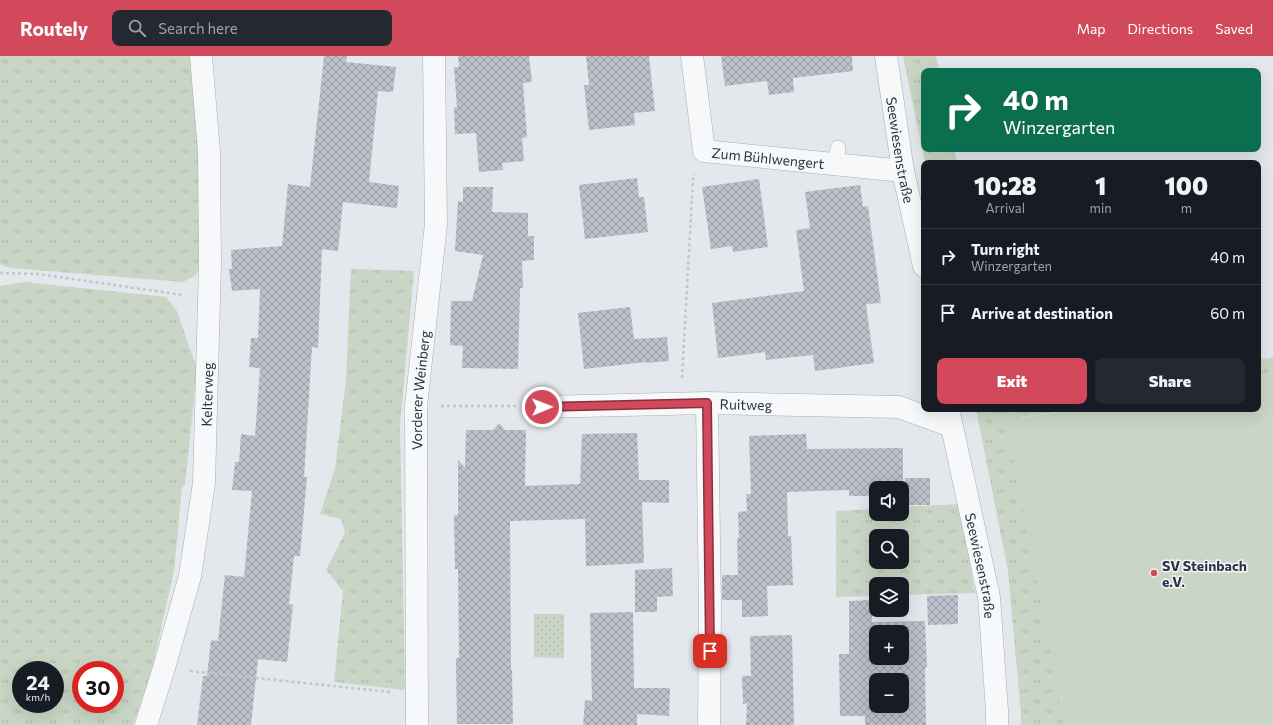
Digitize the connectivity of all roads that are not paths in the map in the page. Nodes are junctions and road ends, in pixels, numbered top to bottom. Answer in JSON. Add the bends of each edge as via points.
{"nodes":[{"id":1,"x":201,"y":56,"type":"edge"},
{"id":2,"x":434,"y":56,"type":"edge"},
{"id":3,"x":692,"y":56,"type":"edge"},
{"id":4,"x":886,"y":56,"type":"edge"},
{"id":5,"x":903,"y":171,"type":"junction"},
{"id":6,"x":921,"y":252,"type":"edge"},
{"id":7,"x":707,"y":403,"type":"junction"},
{"id":8,"x":542,"y":407,"type":"road end"},
{"id":9,"x":921,"y":412,"type":"edge"},
{"id":10,"x":922,"y":412,"type":"edge"},
{"id":11,"x":950,"y":418,"type":"edge"},
{"id":12,"x":146,"y":725,"type":"edge"},
{"id":13,"x":417,"y":725,"type":"edge"},
{"id":14,"x":709,"y":725,"type":"edge"},
{"id":15,"x":997,"y":725,"type":"edge"}],
"edges":[{"from":1,"to":12,"type":"street","name":"Kelterweg","via":[[209,151],[210,264],[204,483],[190,576]]},
{"from":2,"to":13,"type":"street","name":"Vorderer Weinberg","via":[[436,224],[416,406]]},
{"from":3,"to":5,"type":"street","name":"Zum Bühlwengert","via":[[704,151],[837,156]]},
{"from":4,"to":5,"type":"street","name":"Seewiesenstraße"},
{"from":5,"to":6,"type":"street","name":"Seewiesenstraße"},
{"from":7,"to":8,"type":"street","name":"Ruitweg"},
{"from":7,"to":9,"type":"street","name":"Ruitweg","via":[[899,407]]},
{"from":7,"to":14,"type":"street"},
{"from":10,"to":11,"type":"street","name":"Ruitweg"},
{"from":11,"to":15,"type":"street","name":"Seewiesenstraße","via":[[989,597]]}]}
